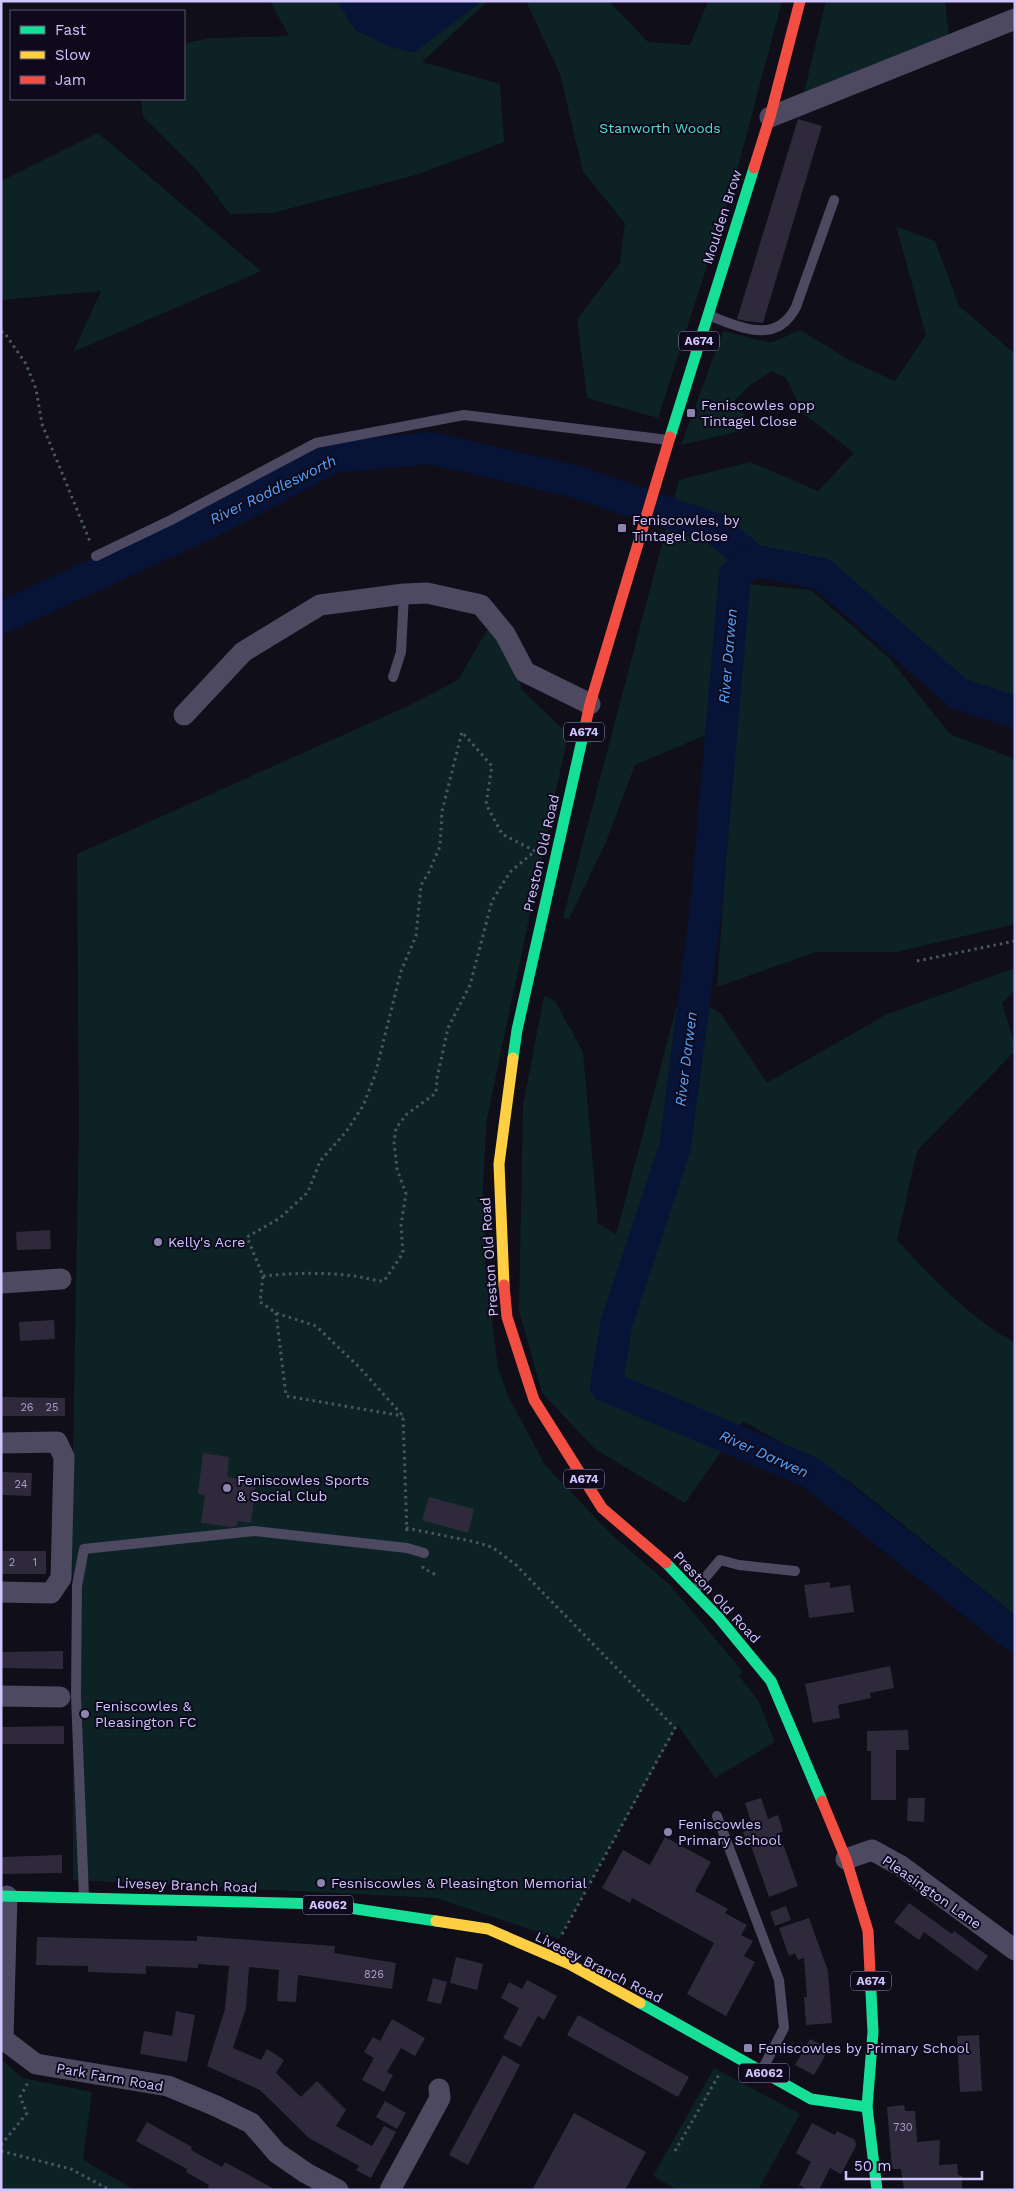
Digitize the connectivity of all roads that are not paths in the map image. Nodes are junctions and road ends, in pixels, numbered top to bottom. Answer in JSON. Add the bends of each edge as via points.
{"nodes":[{"id":1,"x":800,"y":1,"type":"edge"},
{"id":2,"x":1015,"y":18,"type":"edge"},
{"id":3,"x":770,"y":117,"type":"junction"},
{"id":4,"x":834,"y":200,"type":"dead end"},
{"id":5,"x":707,"y":315,"type":"junction"},
{"id":6,"x":669,"y":440,"type":"junction"},
{"id":7,"x":96,"y":556,"type":"road end"},
{"id":8,"x":404,"y":594,"type":"junction"},
{"id":9,"x":393,"y":677,"type":"dead end"},
{"id":10,"x":590,"y":704,"type":"junction"},
{"id":11,"x":184,"y":715,"type":"dead end"},
{"id":12,"x":61,"y":1278,"type":"dead end"},
{"id":13,"x":1,"y":1283,"type":"edge"},
{"id":14,"x":1,"y":1443,"type":"edge"},
{"id":15,"x":424,"y":1553,"type":"dead end"},
{"id":16,"x":795,"y":1571,"type":"dead end"},
{"id":17,"x":1,"y":1592,"type":"edge"},
{"id":18,"x":694,"y":1592,"type":"junction"},
{"id":19,"x":1,"y":1696,"type":"edge"},
{"id":20,"x":60,"y":1697,"type":"dead end"},
{"id":21,"x":717,"y":1816,"type":"dead end"},
{"id":22,"x":846,"y":1859,"type":"junction"},
{"id":23,"x":4,"y":1896,"type":"edge"},
{"id":24,"x":84,"y":1897,"type":"junction"},
{"id":25,"x":1015,"y":1950,"type":"edge"},
{"id":26,"x":3,"y":1994,"type":"edge"},
{"id":27,"x":761,"y":2071,"type":"junction"},
{"id":28,"x":439,"y":2089,"type":"dead end"},
{"id":29,"x":867,"y":2107,"type":"junction"},
{"id":30,"x":338,"y":2190,"type":"edge"},
{"id":31,"x":390,"y":2190,"type":"edge"},
{"id":32,"x":877,"y":2190,"type":"edge"}],
"edges":[{"from":1,"to":3,"type":"main road","name":"Moulden Brow","number":"A674"},
{"from":2,"to":3,"type":"street"},
{"from":3,"to":5,"type":"main road","name":"Moulden Brow","number":"A674"},
{"from":4,"to":5,"type":"lane","via":[[796,307],[784,325],[769,330],[750,330]]},
{"from":5,"to":6,"type":"main road","name":"Moulden Brow","number":"A674"},
{"from":6,"to":7,"type":"lane","via":[[464,415],[316,442],[171,520]]},
{"from":6,"to":10,"type":"main road","name":"Preston Old Road","number":"A674"},
{"from":8,"to":9,"type":"lane","via":[[401,652]]},
{"from":8,"to":10,"type":"street","via":[[426,593],[480,605],[505,634],[525,672]]},
{"from":8,"to":11,"type":"street","via":[[320,605],[243,652]]},
{"from":10,"to":18,"type":"main road","name":"Preston Old Road","number":"A674","via":[[516,1030],[499,1164],[507,1317],[534,1400],[602,1508],[665,1562]]},
{"from":12,"to":13,"type":"street"},
{"from":14,"to":17,"type":"street","via":[[57,1442],[64,1456],[61,1578],[51,1593]]},
{"from":15,"to":24,"type":"lane","via":[[407,1548],[254,1531],[84,1549],[77,1586],[76,1696]]},
{"from":16,"to":18,"type":"lane","via":[[720,1560]]},
{"from":18,"to":22,"type":"main road","name":"Preston Old Road","number":"A674","via":[[771,1681]]},
{"from":19,"to":20,"type":"street"},
{"from":21,"to":27,"type":"lane","via":[[779,1980],[784,2028]]},
{"from":22,"to":25,"type":"street","name":"Pleasington Lane","via":[[872,1850],[901,1866]]},
{"from":22,"to":29,"type":"main road","name":"Preston Old Road","number":"A674","via":[[868,1931],[873,2032]]},
{"from":23,"to":24,"type":"main road","name":"Livesey Branch Road","number":"A6062"},
{"from":23,"to":26,"type":"street","name":"Park Farm Road"},
{"from":24,"to":27,"type":"main road","name":"Livesey Branch Road","number":"A6062","via":[[323,1904],[488,1929],[550,1956]]},
{"from":26,"to":30,"type":"street","name":"Park Farm Road","via":[[3,2039],[36,2064],[168,2086],[216,2106],[251,2123],[277,2153]]},
{"from":27,"to":29,"type":"main road","name":"Livesey Branch Road","number":"A6062","via":[[811,2099]]},
{"from":28,"to":31,"type":"street","via":[[440,2098]]},
{"from":29,"to":32,"type":"main road","name":"Preston Old Road","number":"A674"}]}
